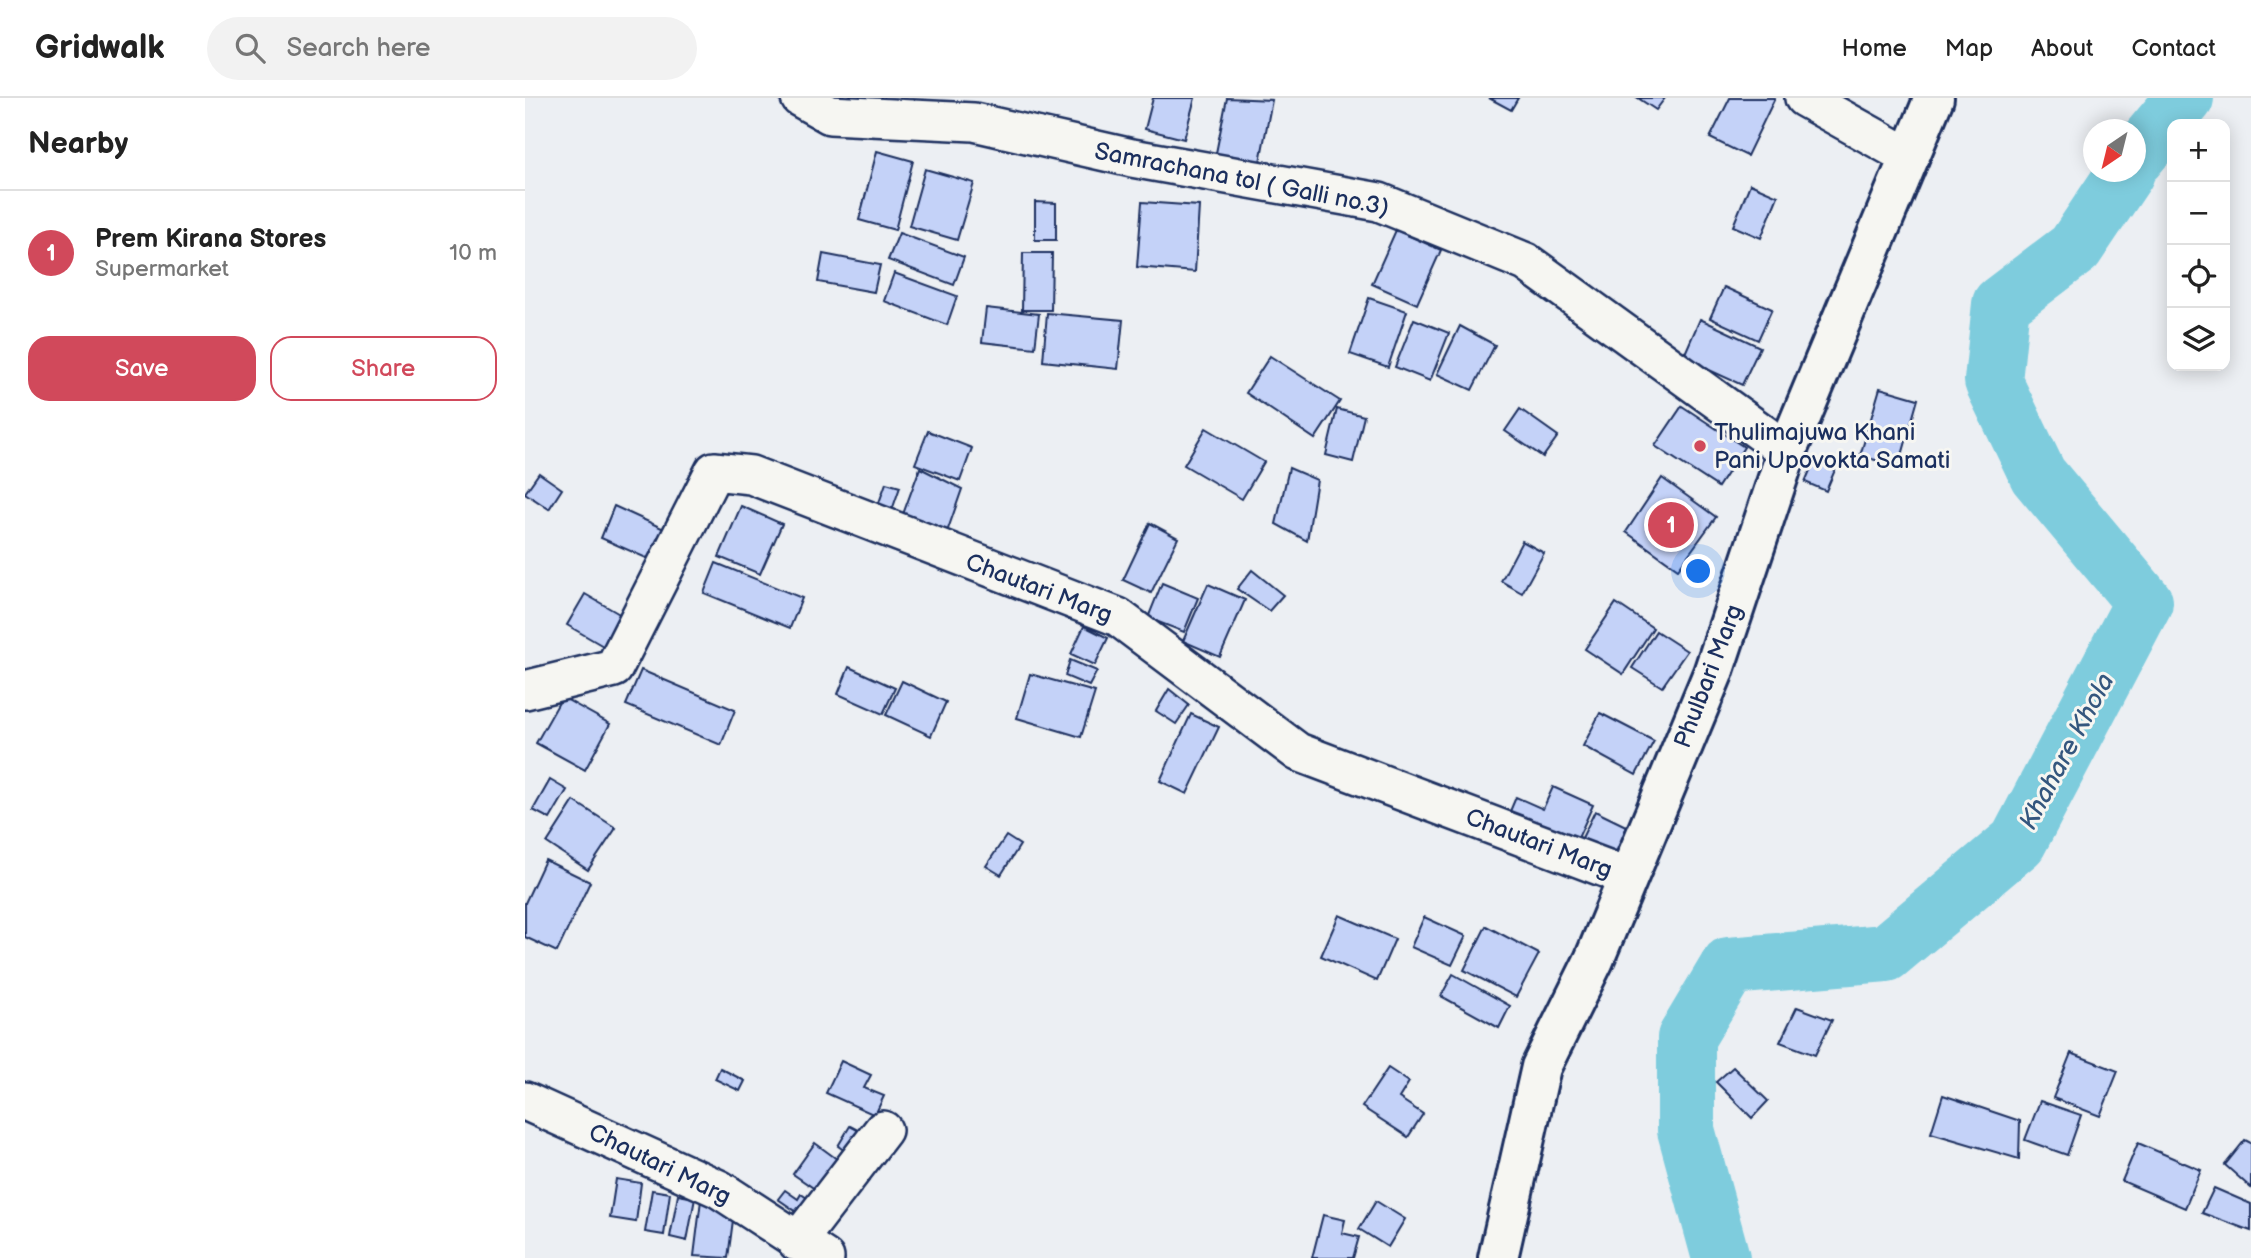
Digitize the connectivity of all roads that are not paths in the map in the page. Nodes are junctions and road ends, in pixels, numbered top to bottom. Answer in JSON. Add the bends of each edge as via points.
{"nodes":[{"id":1,"x":800,"y":98,"type":"edge"},
{"id":2,"x":1804,"y":98,"type":"edge"},
{"id":3,"x":1934,"y":98,"type":"edge"},
{"id":4,"x":1910,"y":157,"type":"junction"},
{"id":5,"x":1787,"y":452,"type":"junction"},
{"id":6,"x":525,"y":690,"type":"edge"},
{"id":7,"x":1626,"y":876,"type":"junction"},
{"id":8,"x":525,"y":1101,"type":"edge"},
{"id":9,"x":883,"y":1130,"type":"dead end"},
{"id":10,"x":811,"y":1250,"type":"edge"},
{"id":11,"x":1498,"y":1258,"type":"edge"}],
"edges":[{"from":1,"to":5,"type":"street","name":"Samrachana tol ( Galli no.3)","via":[[830,115],[974,122],[1132,158],[1379,202],[1526,262]]},
{"from":2,"to":4,"type":"street"},
{"from":3,"to":4,"type":"main road","name":"Phulbari Marg"},
{"from":4,"to":5,"type":"main road","name":"Phulbari Marg"},
{"from":5,"to":7,"type":"main road","name":"Phulbari Marg","via":[[1713,673]]},
{"from":6,"to":7,"type":"street","name":"Chautari Marg","via":[[614,668],[713,471],[751,475],[1118,617],[1297,752]]},
{"from":7,"to":11,"type":"main road","name":"Phulbari Marg","via":[[1594,960],[1541,1067]]},
{"from":8,"to":10,"type":"street","name":"Chautari Marg","via":[[719,1188]]},
{"from":9,"to":10,"type":"street"}]}
